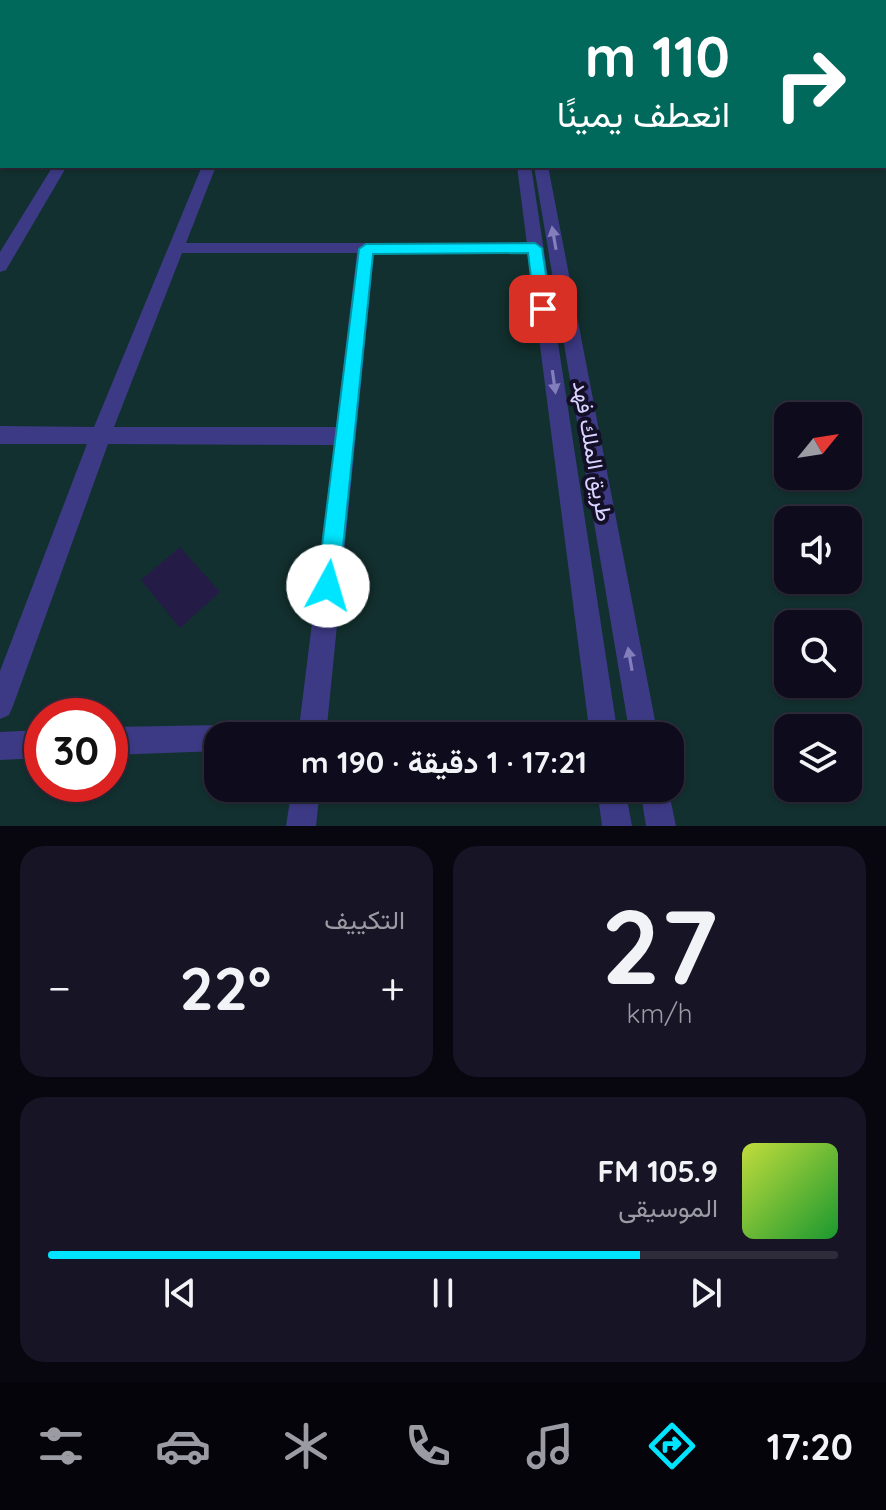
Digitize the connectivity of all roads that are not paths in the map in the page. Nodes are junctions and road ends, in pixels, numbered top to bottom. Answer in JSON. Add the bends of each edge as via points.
{"nodes":[{"id":1,"x":59,"y":168,"type":"edge"},
{"id":2,"x":208,"y":168,"type":"edge"},
{"id":3,"x":524,"y":168,"type":"edge"},
{"id":4,"x":541,"y":168,"type":"edge"},
{"id":5,"x":6,"y":248,"type":"edge"},
{"id":6,"x":175,"y":248,"type":"junction"},
{"id":7,"x":535,"y":248,"type":"junction"},
{"id":8,"x":366,"y":249,"type":"junction"},
{"id":9,"x":0,"y":266,"type":"edge"},
{"id":10,"x":0,"y":435,"type":"edge"},
{"id":11,"x":102,"y":435,"type":"junction"},
{"id":12,"x":345,"y":436,"type":"junction"},
{"id":13,"x":0,"y":706,"type":"edge"},
{"id":14,"x":314,"y":722,"type":"edge"},
{"id":15,"x":602,"y":722,"type":"edge"},
{"id":16,"x":641,"y":722,"type":"edge"},
{"id":17,"x":204,"y":738,"type":"edge"},
{"id":18,"x":128,"y":740,"type":"edge"},
{"id":19,"x":24,"y":745,"type":"edge"},
{"id":20,"x":0,"y":746,"type":"edge"},
{"id":21,"x":304,"y":802,"type":"edge"},
{"id":22,"x":613,"y":802,"type":"edge"},
{"id":23,"x":657,"y":802,"type":"edge"},
{"id":24,"x":301,"y":826,"type":"edge"},
{"id":25,"x":617,"y":826,"type":"edge"},
{"id":26,"x":661,"y":826,"type":"edge"}],
"edges":[{"from":1,"to":5,"type":"street"},
{"from":2,"to":6,"type":"street"},
{"from":3,"to":7,"type":"street","name":"طريق الملك فهد"},
{"from":16,"to":4,"type":"street","name":"طريق الملك فهد","one_way":true},
{"from":5,"to":9,"type":"street"},
{"from":6,"to":8,"type":"street"},
{"from":6,"to":11,"type":"street"},
{"from":7,"to":8,"type":"street"},
{"from":7,"to":15,"type":"street","name":"طريق الملك فهد","one_way":true},
{"from":8,"to":12,"type":"street"},
{"from":10,"to":11,"type":"street"},
{"from":11,"to":12,"type":"street"},
{"from":11,"to":13,"type":"street"},
{"from":12,"to":14,"type":"street"},
{"from":17,"to":18,"type":"street"},
{"from":19,"to":20,"type":"street"},
{"from":21,"to":24,"type":"street"},
{"from":22,"to":25,"type":"street"},
{"from":23,"to":26,"type":"street"}]}
